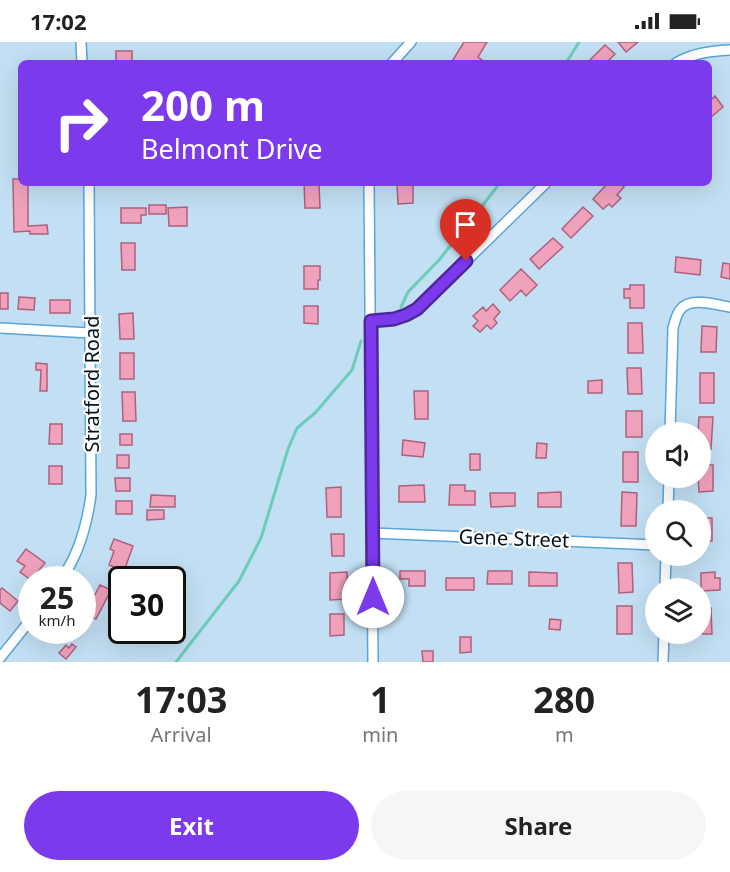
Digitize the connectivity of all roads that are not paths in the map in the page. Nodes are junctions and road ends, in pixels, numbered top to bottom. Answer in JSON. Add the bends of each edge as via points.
{"nodes":[{"id":1,"x":81,"y":42,"type":"edge"},
{"id":2,"x":411,"y":42,"type":"edge"},
{"id":3,"x":730,"y":51,"type":"edge"},
{"id":4,"x":82,"y":60,"type":"edge"},
{"id":5,"x":395,"y":60,"type":"edge"},
{"id":6,"x":681,"y":60,"type":"edge"},
{"id":7,"x":89,"y":186,"type":"edge"},
{"id":8,"x":369,"y":186,"type":"edge"},
{"id":9,"x":543,"y":186,"type":"edge"},
{"id":10,"x":730,"y":307,"type":"edge"},
{"id":11,"x":371,"y":321,"type":"junction"},
{"id":12,"x":0,"y":328,"type":"edge"},
{"id":13,"x":90,"y":333,"type":"junction"},
{"id":14,"x":670,"y":422,"type":"edge"},
{"id":15,"x":372,"y":533,"type":"junction"},
{"id":16,"x":645,"y":545,"type":"edge"},
{"id":17,"x":69,"y":566,"type":"edge"},
{"id":18,"x":18,"y":636,"type":"edge"},
{"id":19,"x":664,"y":644,"type":"edge"},
{"id":20,"x":0,"y":658,"type":"edge"},
{"id":21,"x":374,"y":662,"type":"edge"},
{"id":22,"x":663,"y":662,"type":"edge"}],
"edges":[{"from":1,"to":4,"type":"street"},
{"from":2,"to":5,"type":"street"},
{"from":3,"to":6,"type":"street","via":[[707,51]]},
{"from":7,"to":13,"type":"street","name":"Stratford Road"},
{"from":8,"to":11,"type":"street"},
{"from":9,"to":11,"type":"street","via":[[417,309],[394,319]]},
{"from":10,"to":14,"type":"street","via":[[693,303],[681,308],[676,316]]},
{"from":11,"to":15,"type":"street"},
{"from":12,"to":13,"type":"street"},
{"from":13,"to":17,"type":"street","name":"Stratford Road","via":[[90,504]]},
{"from":15,"to":16,"type":"street","name":"Gene Street"},
{"from":15,"to":21,"type":"street"},
{"from":18,"to":20,"type":"street"},
{"from":19,"to":22,"type":"street"}]}
